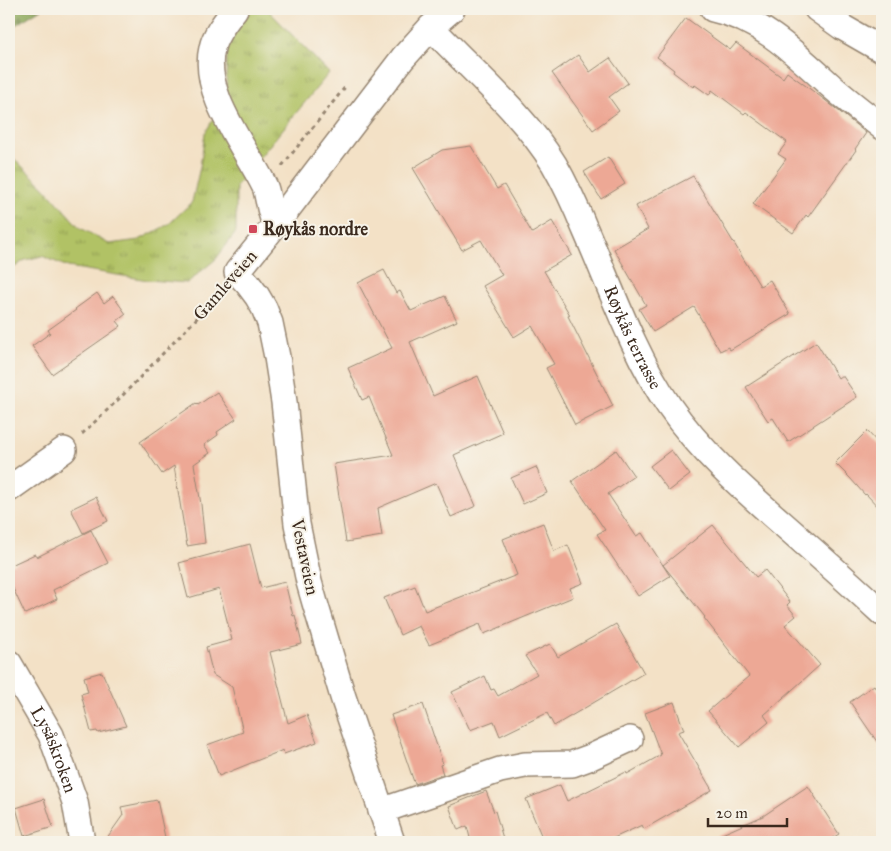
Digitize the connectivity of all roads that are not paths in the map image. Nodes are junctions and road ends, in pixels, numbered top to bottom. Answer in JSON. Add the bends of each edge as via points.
{"nodes":[{"id":1,"x":235,"y":9,"type":"edge"},
{"id":2,"x":452,"y":9,"type":"edge"},
{"id":3,"x":713,"y":9,"type":"edge"},
{"id":4,"x":818,"y":9,"type":"edge"},
{"id":5,"x":431,"y":27,"type":"junction"},
{"id":6,"x":882,"y":50,"type":"edge"},
{"id":7,"x":882,"y":126,"type":"edge"},
{"id":8,"x":275,"y":225,"type":"junction"},
{"id":9,"x":237,"y":272,"type":"joint"},
{"id":10,"x":64,"y":450,"type":"road end"},
{"id":11,"x":9,"y":489,"type":"edge"},
{"id":12,"x":882,"y":613,"type":"edge"},
{"id":13,"x":9,"y":663,"type":"edge"},
{"id":14,"x":630,"y":739,"type":"dead end"},
{"id":15,"x":381,"y":811,"type":"junction"},
{"id":16,"x":82,"y":842,"type":"edge"},
{"id":17,"x":392,"y":842,"type":"edge"}],
"edges":[{"from":1,"to":8,"type":"street","via":[[212,47],[212,82],[228,122],[266,186]]},
{"from":2,"to":5,"type":"street","name":"Gamleveien"},
{"from":3,"to":7,"type":"street","via":[[745,19],[765,31]]},
{"from":4,"to":6,"type":"street","via":[[842,28]]},
{"from":5,"to":8,"type":"street","name":"Gamleveien","via":[[403,58]]},
{"from":5,"to":12,"type":"street","name":"Røykås terrasse","via":[[508,106],[554,165],[638,351],[661,394],[682,423],[750,496]]},
{"from":8,"to":9,"type":"street","name":"Gamleveien"},
{"from":9,"to":15,"type":"street","name":"Vestaveien","via":[[257,296],[270,323],[284,402],[296,516],[309,582]]},
{"from":10,"to":11,"type":"street"},
{"from":13,"to":16,"type":"street","name":"Lysåskroken","via":[[51,735],[75,802]]},
{"from":14,"to":15,"type":"street","via":[[572,764],[525,765],[500,770]]},
{"from":15,"to":17,"type":"street","name":"Vestaveien"}]}
